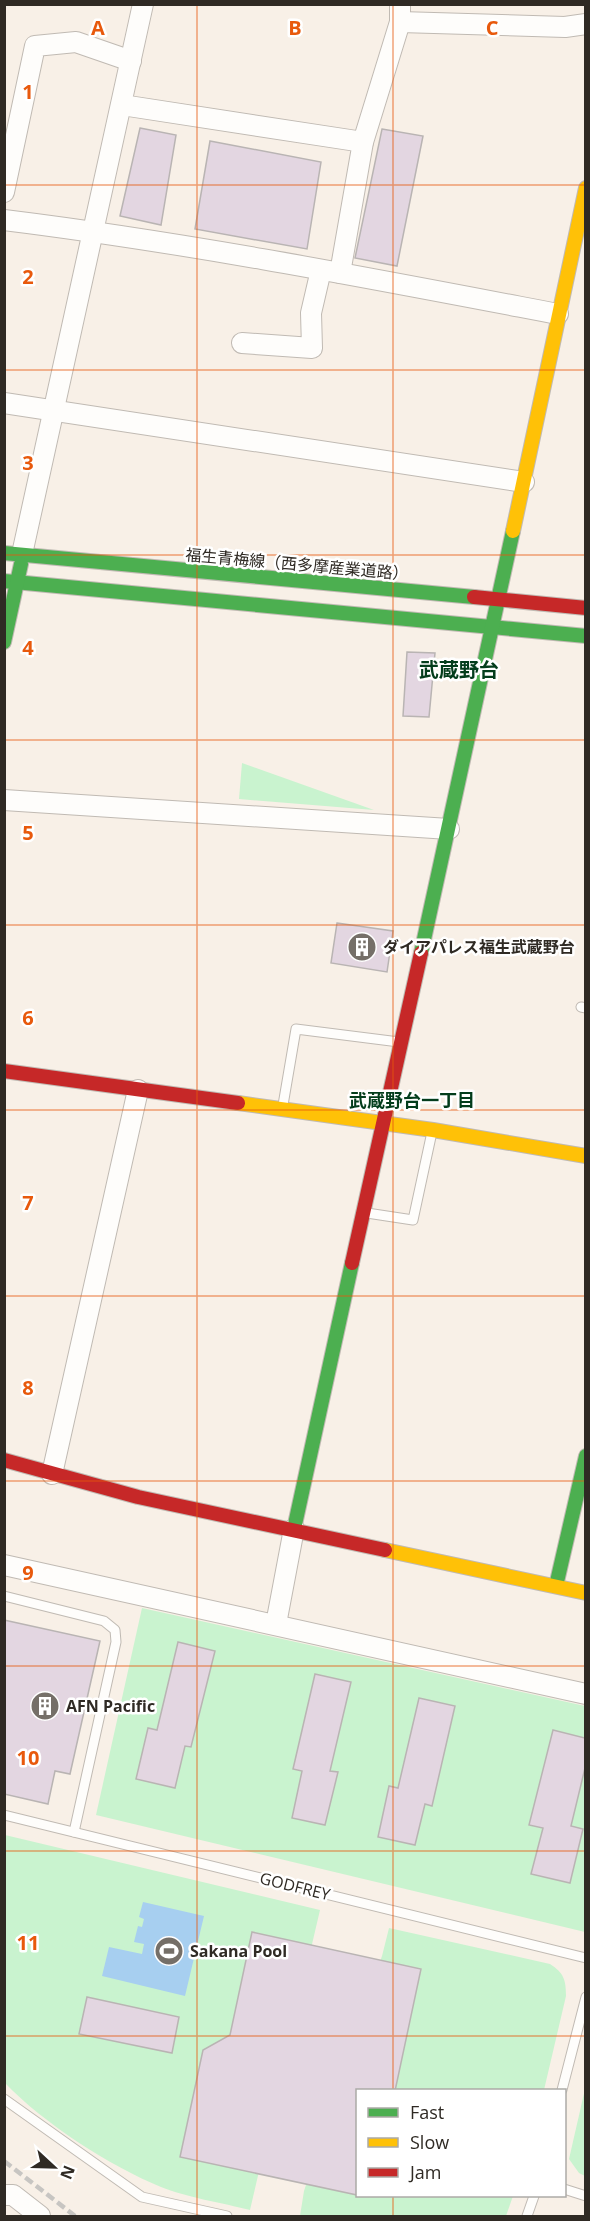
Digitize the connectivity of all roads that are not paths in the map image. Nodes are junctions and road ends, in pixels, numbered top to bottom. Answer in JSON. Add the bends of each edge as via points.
{"nodes":[{"id":1,"x":143,"y":4,"type":"edge"},
{"id":2,"x":400,"y":13,"type":"edge"},
{"id":3,"x":585,"y":24,"type":"edge"},
{"id":4,"x":131,"y":61,"type":"junction"},
{"id":5,"x":122,"y":105,"type":"junction"},
{"id":6,"x":363,"y":142,"type":"junction"},
{"id":7,"x":585,"y":188,"type":"edge"},
{"id":8,"x":4,"y":192,"type":"edge"},
{"id":9,"x":4,"y":220,"type":"edge"},
{"id":10,"x":93,"y":231,"type":"junction"},
{"id":11,"x":321,"y":270,"type":"junction"},
{"id":12,"x":340,"y":273,"type":"junction"},
{"id":13,"x":558,"y":314,"type":"junction"},
{"id":14,"x":242,"y":343,"type":"dead end"},
{"id":15,"x":4,"y":403,"type":"edge"},
{"id":16,"x":52,"y":410,"type":"junction"},
{"id":17,"x":524,"y":482,"type":"junction"},
{"id":18,"x":13,"y":554,"type":"edge"},
{"id":19,"x":11,"y":582,"type":"edge"},
{"id":20,"x":497,"y":600,"type":"junction"},
{"id":21,"x":585,"y":608,"type":"edge"},
{"id":22,"x":492,"y":628,"type":"junction"},
{"id":23,"x":585,"y":636,"type":"edge"},
{"id":24,"x":4,"y":642,"type":"edge"},
{"id":25,"x":4,"y":800,"type":"edge"},
{"id":26,"x":448,"y":829,"type":"junction"},
{"id":27,"x":401,"y":1042,"type":"junction"},
{"id":28,"x":4,"y":1071,"type":"edge"},
{"id":29,"x":138,"y":1090,"type":"junction"},
{"id":30,"x":282,"y":1108,"type":"junction"},
{"id":31,"x":384,"y":1124,"type":"junction"},
{"id":32,"x":433,"y":1130,"type":"junction"},
{"id":33,"x":585,"y":1155,"type":"edge"},
{"id":34,"x":365,"y":1213,"type":"junction"},
{"id":35,"x":585,"y":1456,"type":"edge"},
{"id":36,"x":4,"y":1460,"type":"edge"},
{"id":37,"x":52,"y":1474,"type":"junction"},
{"id":38,"x":294,"y":1529,"type":"junction"},
{"id":39,"x":4,"y":1565,"type":"edge"},
{"id":40,"x":556,"y":1586,"type":"junction"},
{"id":41,"x":585,"y":1593,"type":"edge"},
{"id":42,"x":4,"y":1596,"type":"edge"},
{"id":43,"x":276,"y":1624,"type":"junction"},
{"id":44,"x":585,"y":1694,"type":"edge"},
{"id":45,"x":4,"y":1815,"type":"edge"},
{"id":46,"x":74,"y":1832,"type":"junction"},
{"id":47,"x":585,"y":1958,"type":"edge"},
{"id":48,"x":585,"y":1997,"type":"edge"},
{"id":49,"x":562,"y":2089,"type":"edge"},
{"id":50,"x":4,"y":2099,"type":"edge"},
{"id":51,"x":566,"y":2190,"type":"edge"},
{"id":52,"x":7,"y":2192,"type":"edge"},
{"id":53,"x":585,"y":2196,"type":"edge"},
{"id":54,"x":534,"y":2197,"type":"edge"},
{"id":55,"x":40,"y":2217,"type":"edge"},
{"id":56,"x":227,"y":2217,"type":"edge"},
{"id":57,"x":527,"y":2217,"type":"edge"}],
"edges":[{"from":1,"to":4,"type":"street"},
{"from":2,"to":3,"type":"street","via":[[565,27]]},
{"from":2,"to":6,"type":"street"},
{"from":4,"to":5,"type":"street"},
{"from":4,"to":8,"type":"street","via":[[76,42],[35,46]]},
{"from":5,"to":6,"type":"street"},
{"from":5,"to":10,"type":"street"},
{"from":6,"to":12,"type":"street"},
{"from":7,"to":13,"type":"street"},
{"from":9,"to":10,"type":"street"},
{"from":10,"to":11,"type":"street"},
{"from":10,"to":16,"type":"street"},
{"from":11,"to":12,"type":"street"},
{"from":11,"to":14,"type":"street","via":[[311,313],[312,348]]},
{"from":12,"to":13,"type":"street"},
{"from":13,"to":17,"type":"street"},
{"from":15,"to":16,"type":"street"},
{"from":16,"to":17,"type":"street"},
{"from":16,"to":18,"type":"street"},
{"from":17,"to":20,"type":"street"},
{"from":18,"to":19,"type":"street"},
{"from":18,"to":20,"type":"street","name":"福生青梅線（西多摩産業道路）"},
{"from":19,"to":22,"type":"street"},
{"from":19,"to":24,"type":"street"},
{"from":20,"to":21,"type":"street","name":"福生青梅線（西多摩産業道路）"},
{"from":20,"to":22,"type":"street"},
{"from":22,"to":23,"type":"street"},
{"from":22,"to":26,"type":"street"},
{"from":25,"to":26,"type":"street"},
{"from":26,"to":27,"type":"street"},
{"from":27,"to":30,"type":"lane","via":[[296,1029]]},
{"from":27,"to":31,"type":"street"},
{"from":28,"to":29,"type":"street"},
{"from":29,"to":30,"type":"street"},
{"from":29,"to":37,"type":"street"},
{"from":30,"to":31,"type":"street"},
{"from":31,"to":32,"type":"street"},
{"from":31,"to":34,"type":"street"},
{"from":32,"to":33,"type":"street"},
{"from":32,"to":34,"type":"lane","via":[[413,1220]]},
{"from":34,"to":38,"type":"street"},
{"from":35,"to":40,"type":"street"},
{"from":36,"to":37,"type":"street"},
{"from":37,"to":38,"type":"street","via":[[138,1497]]},
{"from":38,"to":40,"type":"street"},
{"from":38,"to":43,"type":"street"},
{"from":39,"to":43,"type":"street"},
{"from":40,"to":41,"type":"street"},
{"from":42,"to":46,"type":"lane","via":[[104,1621],[115,1630],[116,1642]]},
{"from":43,"to":44,"type":"street"},
{"from":45,"to":46,"type":"lane","name":"GODFREY"},
{"from":46,"to":47,"type":"lane","name":"GODFREY"},
{"from":48,"to":49,"type":"lane"},
{"from":50,"to":56,"type":"lane","via":[[142,2197]]},
{"from":51,"to":53,"type":"lane"},
{"from":52,"to":55,"type":"street"},
{"from":54,"to":57,"type":"lane"}]}
